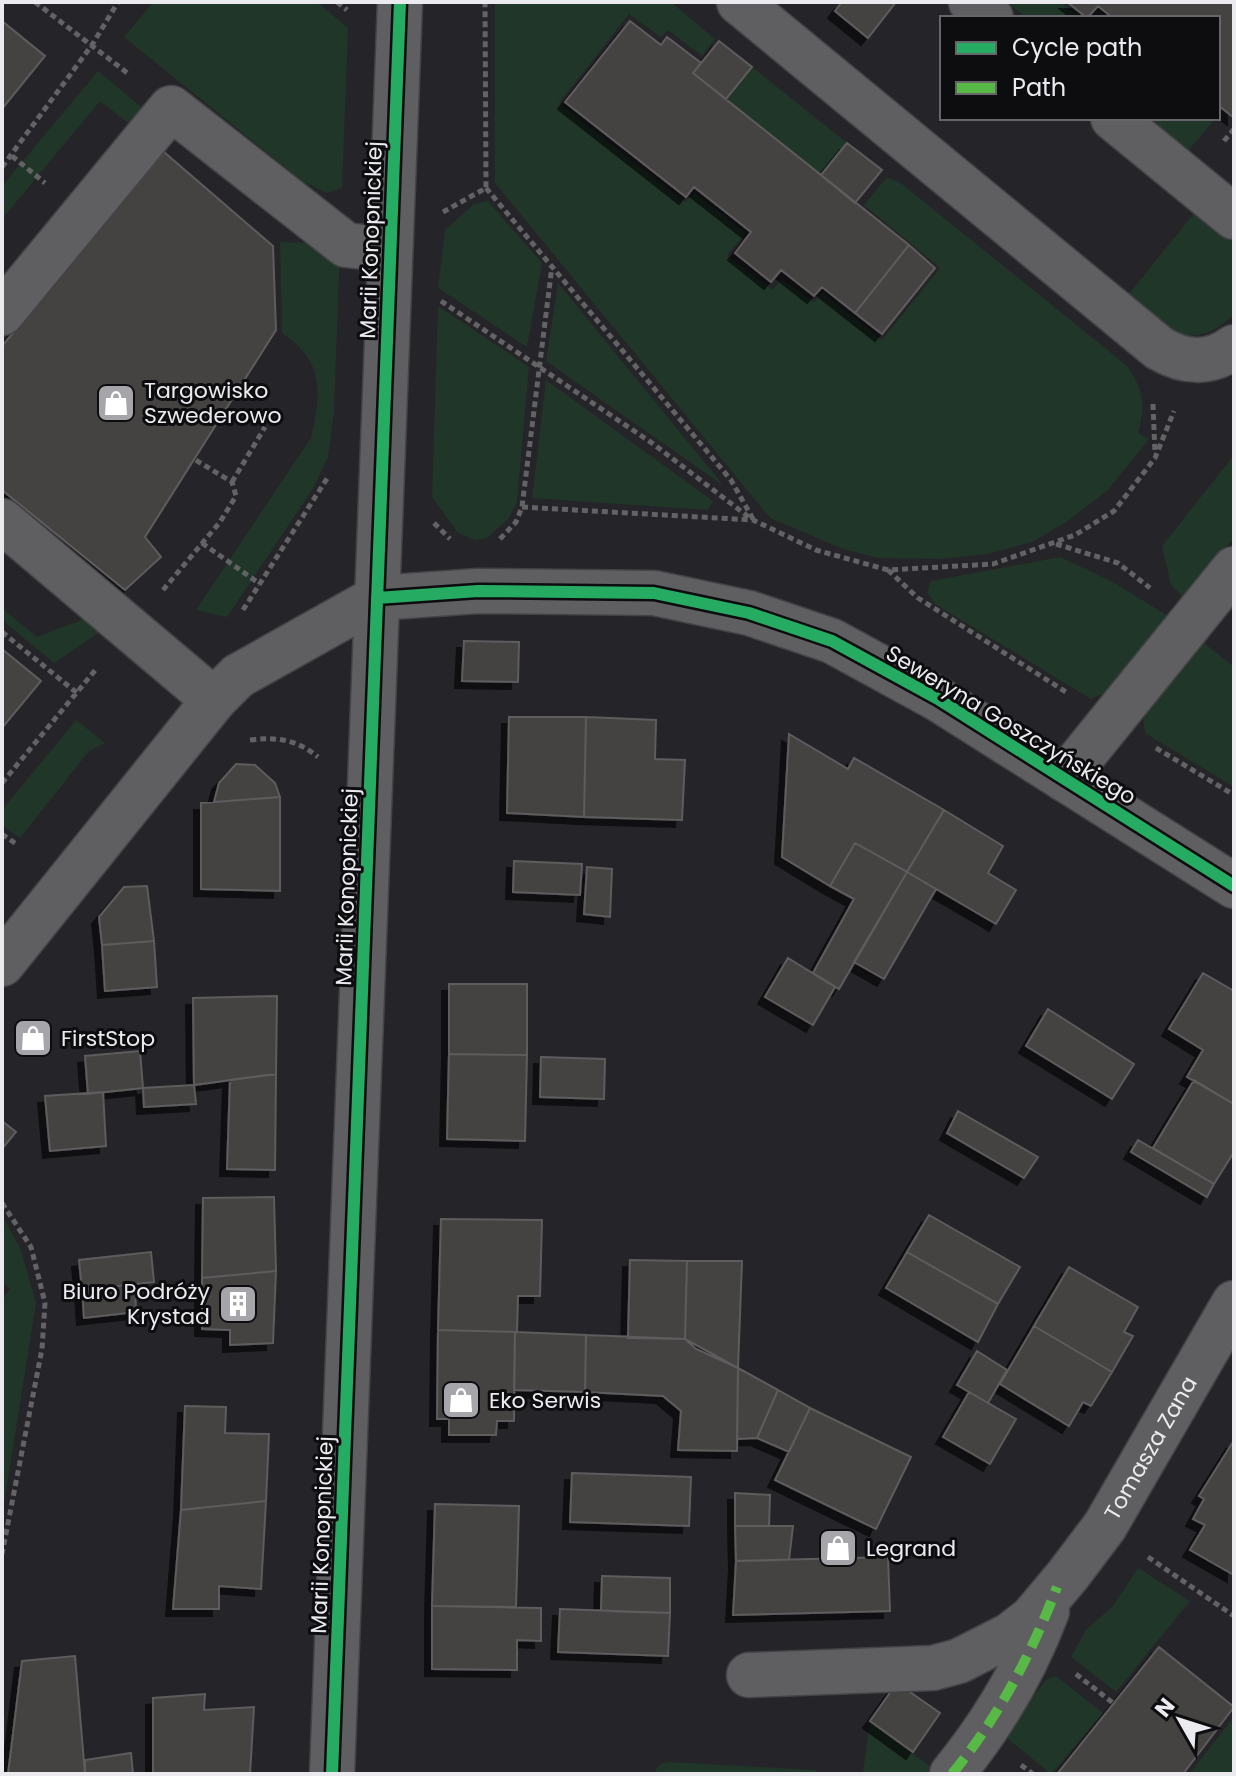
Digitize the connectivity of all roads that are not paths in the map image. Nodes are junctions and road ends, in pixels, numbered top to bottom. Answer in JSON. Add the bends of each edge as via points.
{"nodes":[{"id":1,"x":400,"y":2,"type":"edge"},
{"id":2,"x":739,"y":2,"type":"edge"},
{"id":3,"x":971,"y":2,"type":"edge"},
{"id":4,"x":988,"y":16,"type":"edge"},
{"id":5,"x":1115,"y":120,"type":"edge"},
{"id":6,"x":1234,"y":217,"type":"edge"},
{"id":7,"x":390,"y":250,"type":"junction"},
{"id":8,"x":2,"y":313,"type":"edge"},
{"id":9,"x":1234,"y":347,"type":"edge"},
{"id":10,"x":2,"y":521,"type":"edge"},
{"id":11,"x":1234,"y":569,"type":"edge"},
{"id":12,"x":377,"y":598,"type":"junction"},
{"id":13,"x":214,"y":700,"type":"junction"},
{"id":14,"x":1064,"y":779,"type":"junction"},
{"id":15,"x":1234,"y":886,"type":"edge"},
{"id":16,"x":2,"y":964,"type":"edge"},
{"id":17,"x":1234,"y":1303,"type":"edge"},
{"id":18,"x":1057,"y":1587,"type":"junction"},
{"id":19,"x":749,"y":1675,"type":"dead end"},
{"id":20,"x":332,"y":1774,"type":"edge"},
{"id":21,"x":952,"y":1774,"type":"edge"}],
"edges":[{"from":1,"to":7,"type":"street","name":"Marii Konopnickiej"},
{"from":2,"to":9,"type":"street","via":[[1159,348],[1192,361],[1212,359]]},
{"from":3,"to":4,"type":"street"},
{"from":5,"to":6,"type":"street"},
{"from":7,"to":8,"type":"street","via":[[346,245],[171,108]]},
{"from":7,"to":12,"type":"street","name":"Marii Konopnickiej"},
{"from":10,"to":13,"type":"street"},
{"from":11,"to":14,"type":"street"},
{"from":12,"to":13,"type":"street","via":[[238,676]]},
{"from":12,"to":14,"type":"street","name":"Seweryna Goszczyńskiego","via":[[478,591],[654,593],[749,613],[832,641],[938,699]]},
{"from":12,"to":20,"type":"street","name":"Marii Konopnickiej"},
{"from":13,"to":16,"type":"street"},
{"from":14,"to":15,"type":"street","name":"Seweryna Goszczyńskiego"},
{"from":17,"to":18,"type":"street","name":"Tomasza Zana","via":[[1105,1526]]},
{"from":18,"to":19,"type":"street","name":"Tomasza Zana","via":[[1010,1635],[959,1661],[933,1668]]},
{"from":18,"to":21,"type":"street","via":[[1036,1640],[983,1736]]}]}
